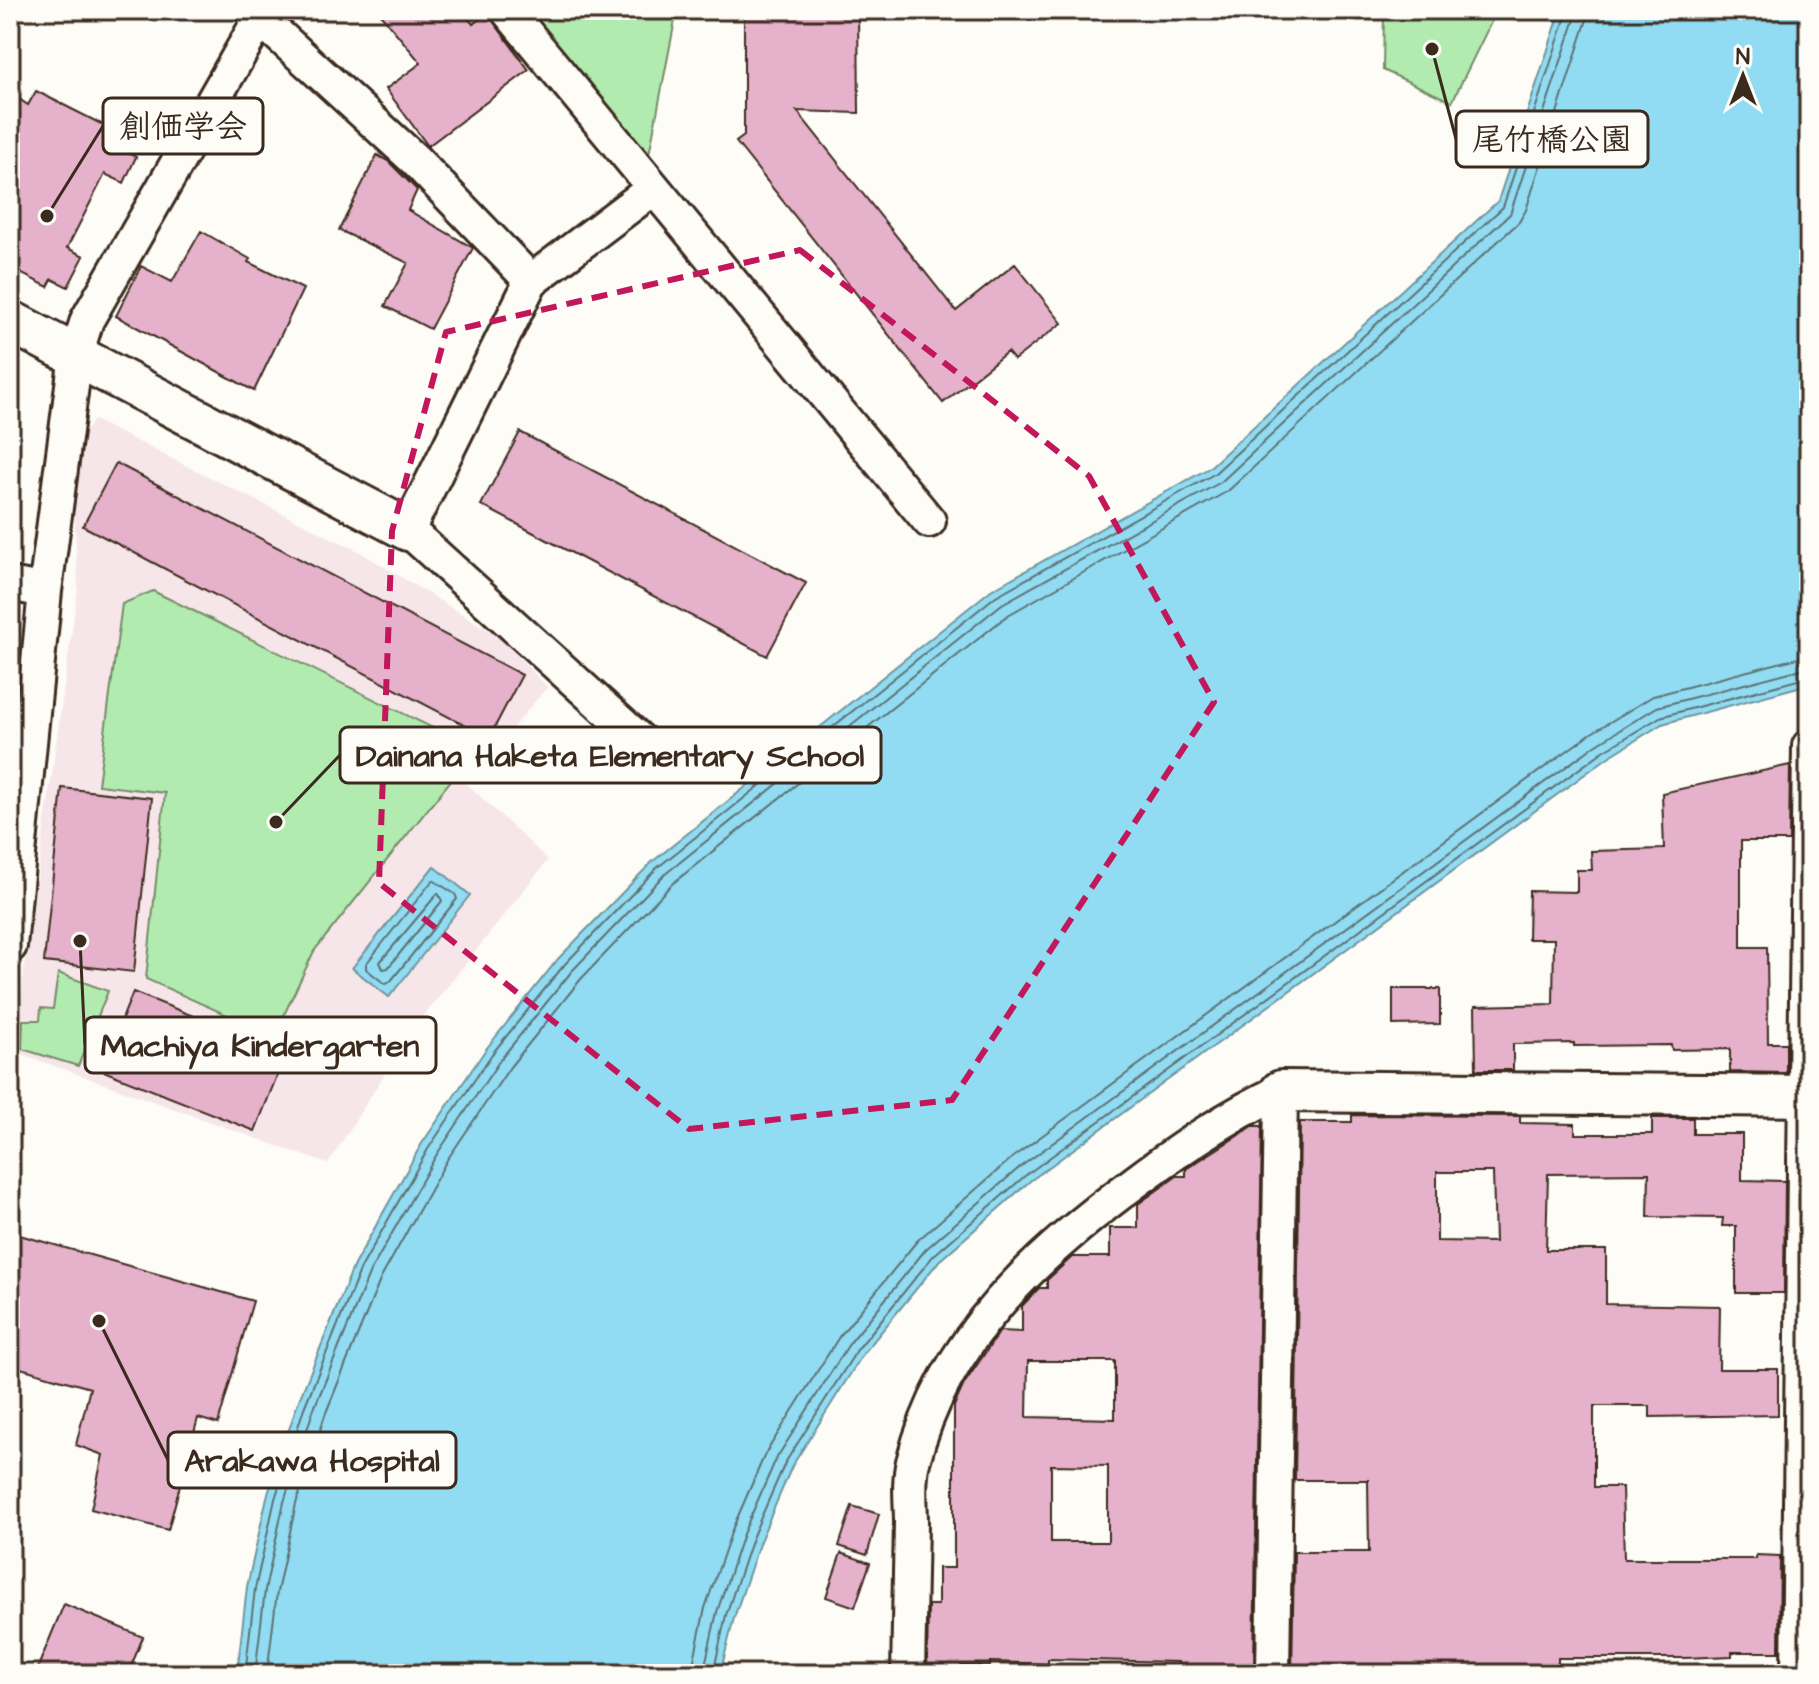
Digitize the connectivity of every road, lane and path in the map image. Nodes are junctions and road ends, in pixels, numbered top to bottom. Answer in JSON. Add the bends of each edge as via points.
{"nodes":[{"id":1,"x":507,"y":10,"type":"edge"},
{"id":2,"x":259,"y":13,"type":"edge"},
{"id":3,"x":654,"y":188,"type":"junction"},
{"id":4,"x":531,"y":281,"type":"junction"},
{"id":5,"x":10,"y":321,"type":"edge"},
{"id":6,"x":76,"y":355,"type":"junction"},
{"id":7,"x":929,"y":521,"type":"dead end"},
{"id":8,"x":408,"y":530,"type":"junction"},
{"id":9,"x":10,"y":584,"type":"edge"},
{"id":10,"x":45,"y":591,"type":"junction"},
{"id":11,"x":1809,"y":746,"type":"edge"},
{"id":12,"x":652,"y":751,"type":"dead end"},
{"id":13,"x":1809,"y":768,"type":"edge"},
{"id":14,"x":14,"y":858,"type":"edge"},
{"id":15,"x":10,"y":946,"type":"edge"},
{"id":16,"x":1281,"y":1091,"type":"junction"},
{"id":17,"x":1808,"y":1096,"type":"edge"},
{"id":18,"x":908,"y":1674,"type":"edge"},
{"id":19,"x":1273,"y":1674,"type":"edge"},
{"id":20,"x":1798,"y":1674,"type":"edge"}],
"edges":[{"from":1,"to":3,"type":"street"},
{"from":2,"to":4,"type":"street","via":[[415,160]]},
{"from":2,"to":6,"type":"street","via":[[87,320]]},
{"from":3,"to":4,"type":"street"},
{"from":3,"to":7,"type":"street"},
{"from":4,"to":8,"type":"street"},
{"from":5,"to":6,"type":"street"},
{"from":6,"to":8,"type":"street"},
{"from":6,"to":10,"type":"street"},
{"from":8,"to":12,"type":"street"},
{"from":9,"to":10,"type":"street"},
{"from":10,"to":14,"type":"street"},
{"from":11,"to":13,"type":"street"},
{"from":13,"to":17,"type":"street"},
{"from":14,"to":15,"type":"street"},
{"from":16,"to":17,"type":"street"},
{"from":16,"to":18,"type":"street","via":[[1200,1135],[1092,1214],[1021,1276],[981,1322],[942,1388],[912,1464]]},
{"from":16,"to":19,"type":"street"},
{"from":17,"to":20,"type":"street"}]}
